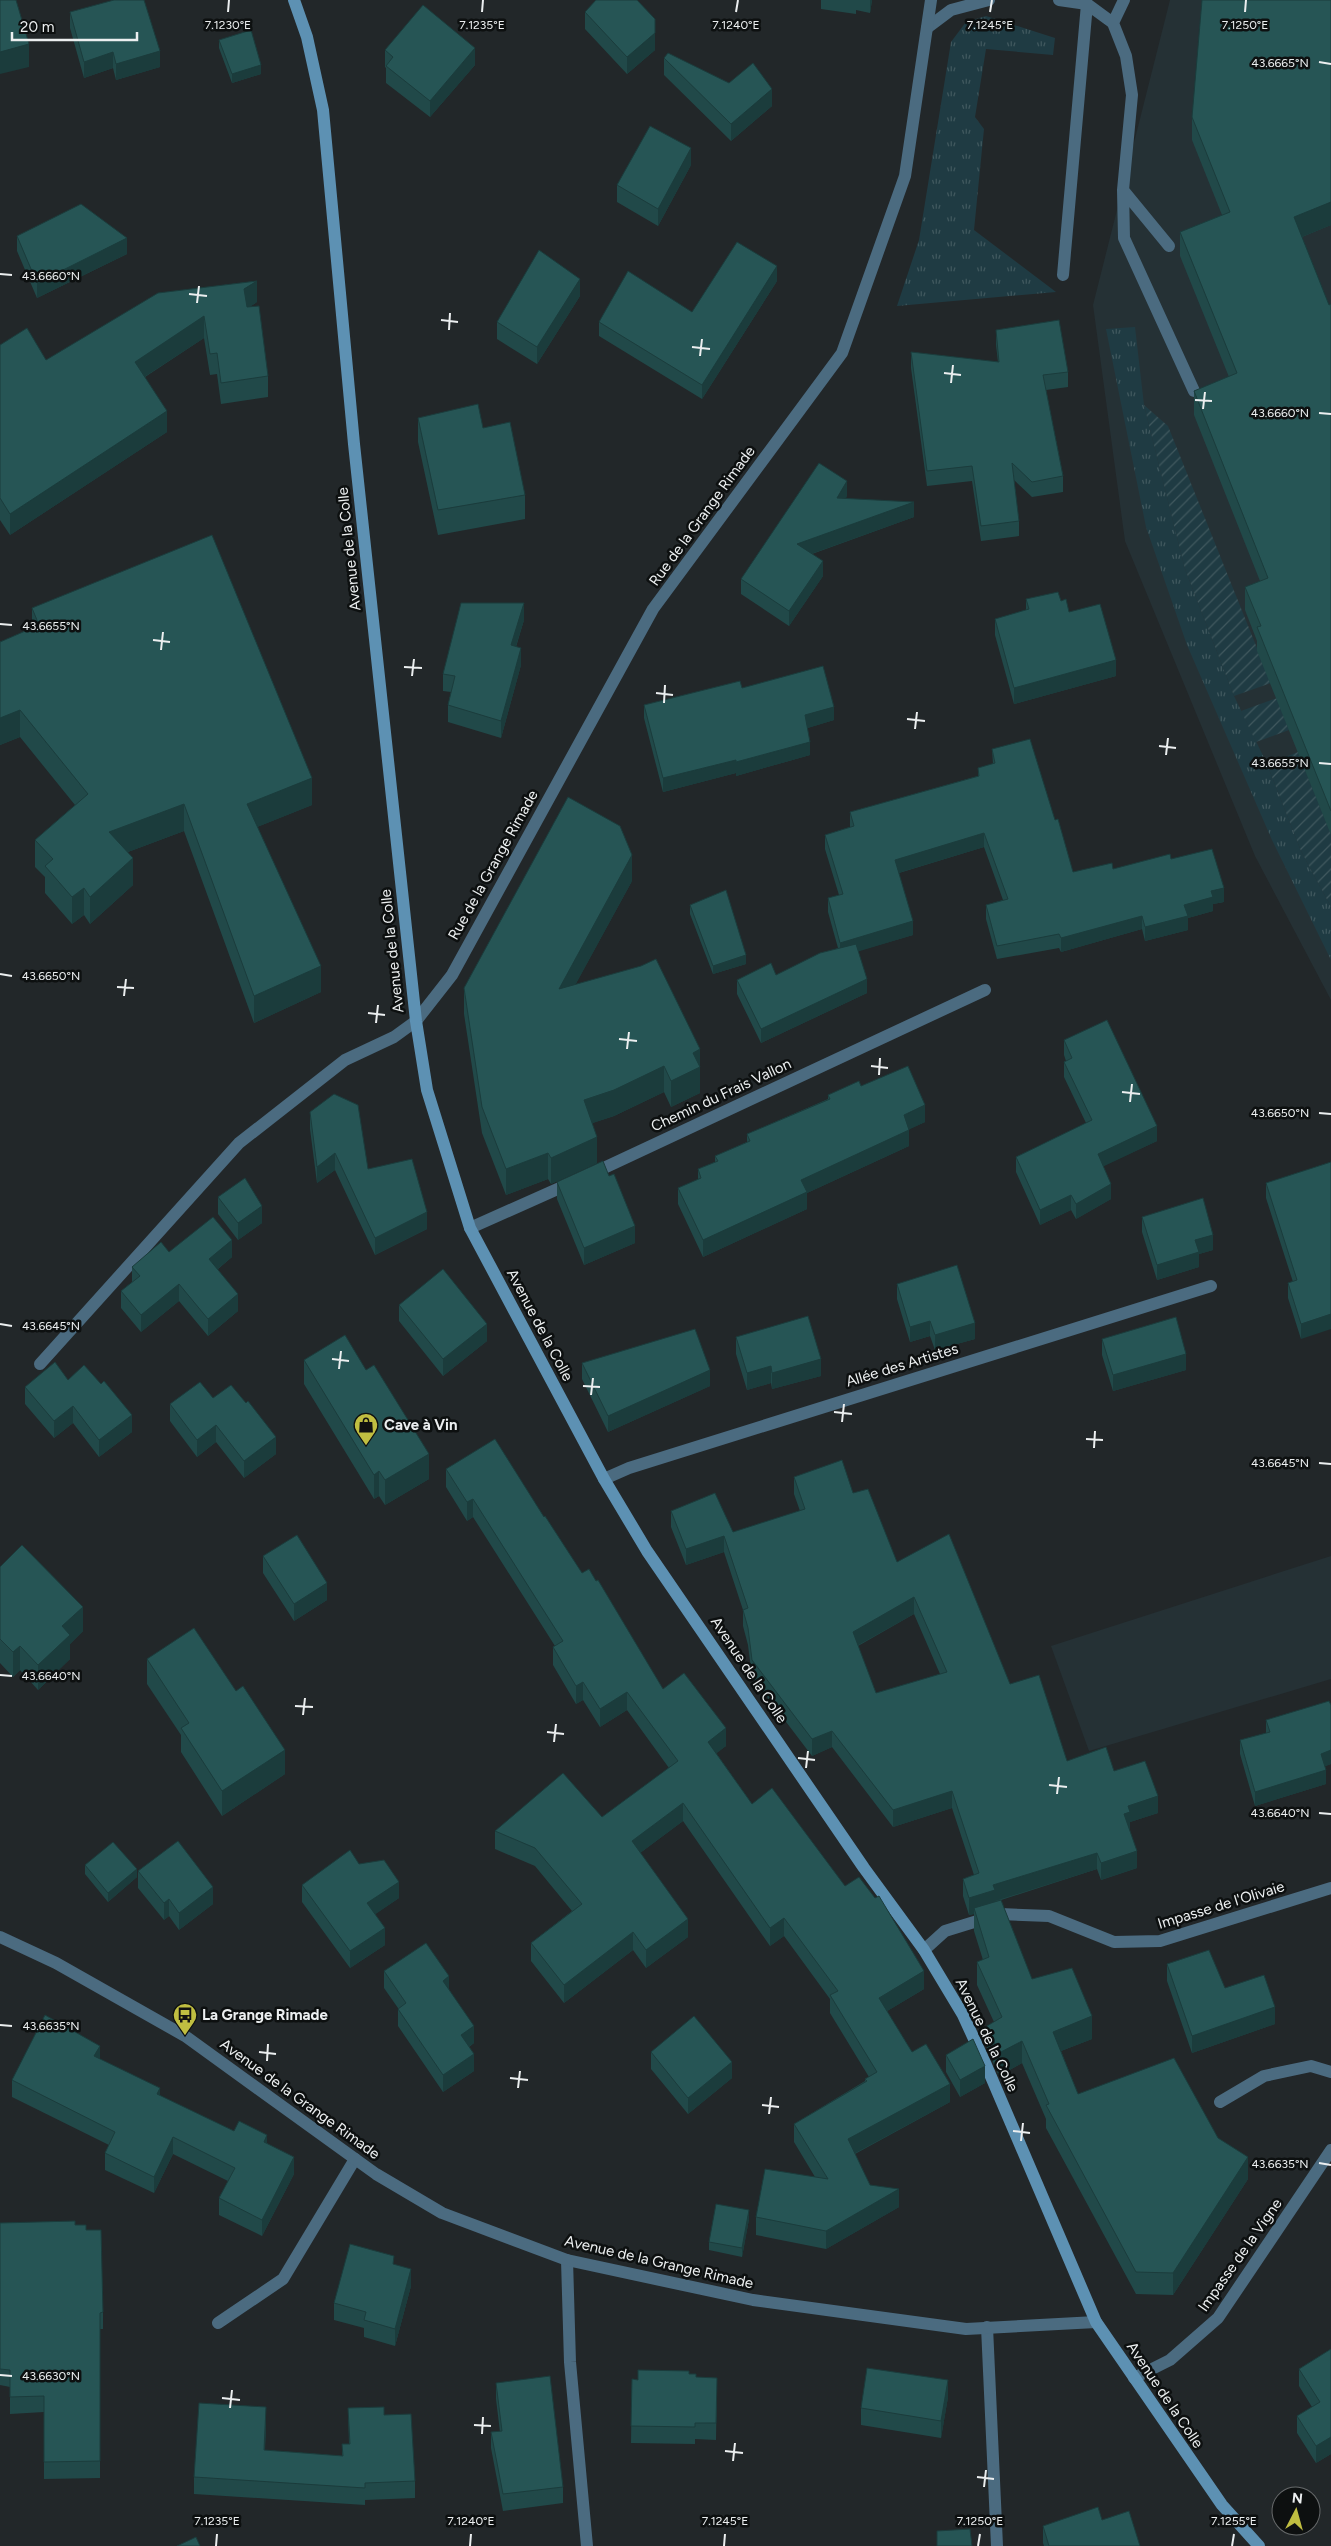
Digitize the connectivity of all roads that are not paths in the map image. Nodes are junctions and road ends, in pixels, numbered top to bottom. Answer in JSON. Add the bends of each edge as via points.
{"nodes":[{"id":1,"x":294,"y":0,"type":"edge"},
{"id":2,"x":931,"y":0,"type":"edge"},
{"id":3,"x":989,"y":0,"type":"edge"},
{"id":4,"x":1059,"y":0,"type":"edge"},
{"id":5,"x":1124,"y":0,"type":"edge"},
{"id":6,"x":1087,"y":4,"type":"junction"},
{"id":7,"x":1113,"y":23,"type":"junction"},
{"id":8,"x":927,"y":28,"type":"junction"},
{"id":9,"x":1123,"y":190,"type":"junction"},
{"id":10,"x":1169,"y":246,"type":"dead end"},
{"id":11,"x":1063,"y":275,"type":"dead end"},
{"id":12,"x":1194,"y":391,"type":"edge"},
{"id":13,"x":985,"y":990,"type":"dead end"},
{"id":14,"x":416,"y":1021,"type":"junction"},
{"id":15,"x":470,"y":1228,"type":"junction"},
{"id":16,"x":1211,"y":1286,"type":"dead end"},
{"id":17,"x":40,"y":1364,"type":"dead end"},
{"id":18,"x":604,"y":1479,"type":"junction"},
{"id":19,"x":1331,"y":1888,"type":"edge"},
{"id":20,"x":0,"y":1937,"type":"edge"},
{"id":21,"x":924,"y":1950,"type":"junction"},
{"id":22,"x":1331,"y":2072,"type":"edge"},
{"id":23,"x":1220,"y":2102,"type":"dead end"},
{"id":24,"x":1331,"y":2150,"type":"edge"},
{"id":25,"x":355,"y":2159,"type":"junction"},
{"id":26,"x":567,"y":2260,"type":"junction"},
{"id":27,"x":1096,"y":2322,"type":"junction"},
{"id":28,"x":218,"y":2323,"type":"dead end"},
{"id":29,"x":987,"y":2327,"type":"junction"},
{"id":30,"x":1134,"y":2378,"type":"junction"},
{"id":31,"x":587,"y":2546,"type":"edge"},
{"id":32,"x":997,"y":2546,"type":"edge"},
{"id":33,"x":1259,"y":2546,"type":"edge"}],
"edges":[{"from":1,"to":14,"type":"main road","name":"Avenue de la Colle","via":[[307,37],[323,110],[355,453]]},
{"from":2,"to":8,"type":"street","name":"Rue de la Grange Rimade"},
{"from":3,"to":8,"type":"street","via":[[951,10]]},
{"from":4,"to":6,"type":"street"},
{"from":5,"to":7,"type":"street"},
{"from":6,"to":7,"type":"street"},
{"from":6,"to":11,"type":"street"},
{"from":7,"to":9,"type":"street","via":[[1126,56],[1132,95]]},
{"from":8,"to":14,"type":"street","name":"Rue de la Grange Rimade","via":[[905,176],[842,353],[653,609],[452,975]]},
{"from":9,"to":10,"type":"street"},
{"from":9,"to":12,"type":"street","via":[[1124,238]]},
{"from":13,"to":15,"type":"street","name":"Chemin du Frais Vallon"},
{"from":14,"to":15,"type":"main road","name":"Avenue de la Colle","via":[[427,1090]]},
{"from":14,"to":17,"type":"street","name":"Rue de la Grange Rimade","via":[[394,1037],[345,1060],[239,1143]]},
{"from":15,"to":18,"type":"main road","name":"Avenue de la Colle"},
{"from":16,"to":18,"type":"street","name":"Allée des Artistes","via":[[629,1468]]},
{"from":18,"to":21,"type":"main road","name":"Avenue de la Colle","via":[[653,1559],[864,1868]]},
{"from":19,"to":21,"type":"street","name":"Impasse de l'Olivaie","via":[[1160,1941],[1114,1942],[1049,1916],[1000,1914],[945,1931]]},
{"from":20,"to":25,"type":"street","name":"Avenue de la Grange Rimade","via":[[56,1963],[185,2036]]},
{"from":21,"to":27,"type":"main road","name":"Avenue de la Colle","via":[[963,2015]]},
{"from":22,"to":23,"type":"street","via":[[1311,2066],[1264,2076]]},
{"from":24,"to":30,"type":"street","name":"Impasse de la Vigne","via":[[1218,2318],[1170,2360]]},
{"from":25,"to":26,"type":"street","name":"Avenue de la Grange Rimade","via":[[442,2213]]},
{"from":25,"to":28,"type":"street","via":[[283,2279]]},
{"from":26,"to":29,"type":"street","name":"Avenue de la Grange Rimade","via":[[753,2300],[966,2328]]},
{"from":26,"to":31,"type":"street","via":[[570,2362]]},
{"from":27,"to":29,"type":"street","name":"Avenue de la Grange Rimade"},
{"from":27,"to":30,"type":"main road","name":"Avenue de la Colle"},
{"from":29,"to":32,"type":"street"},
{"from":30,"to":33,"type":"main road","name":"Avenue de la Colle","via":[[1222,2505]]}]}
